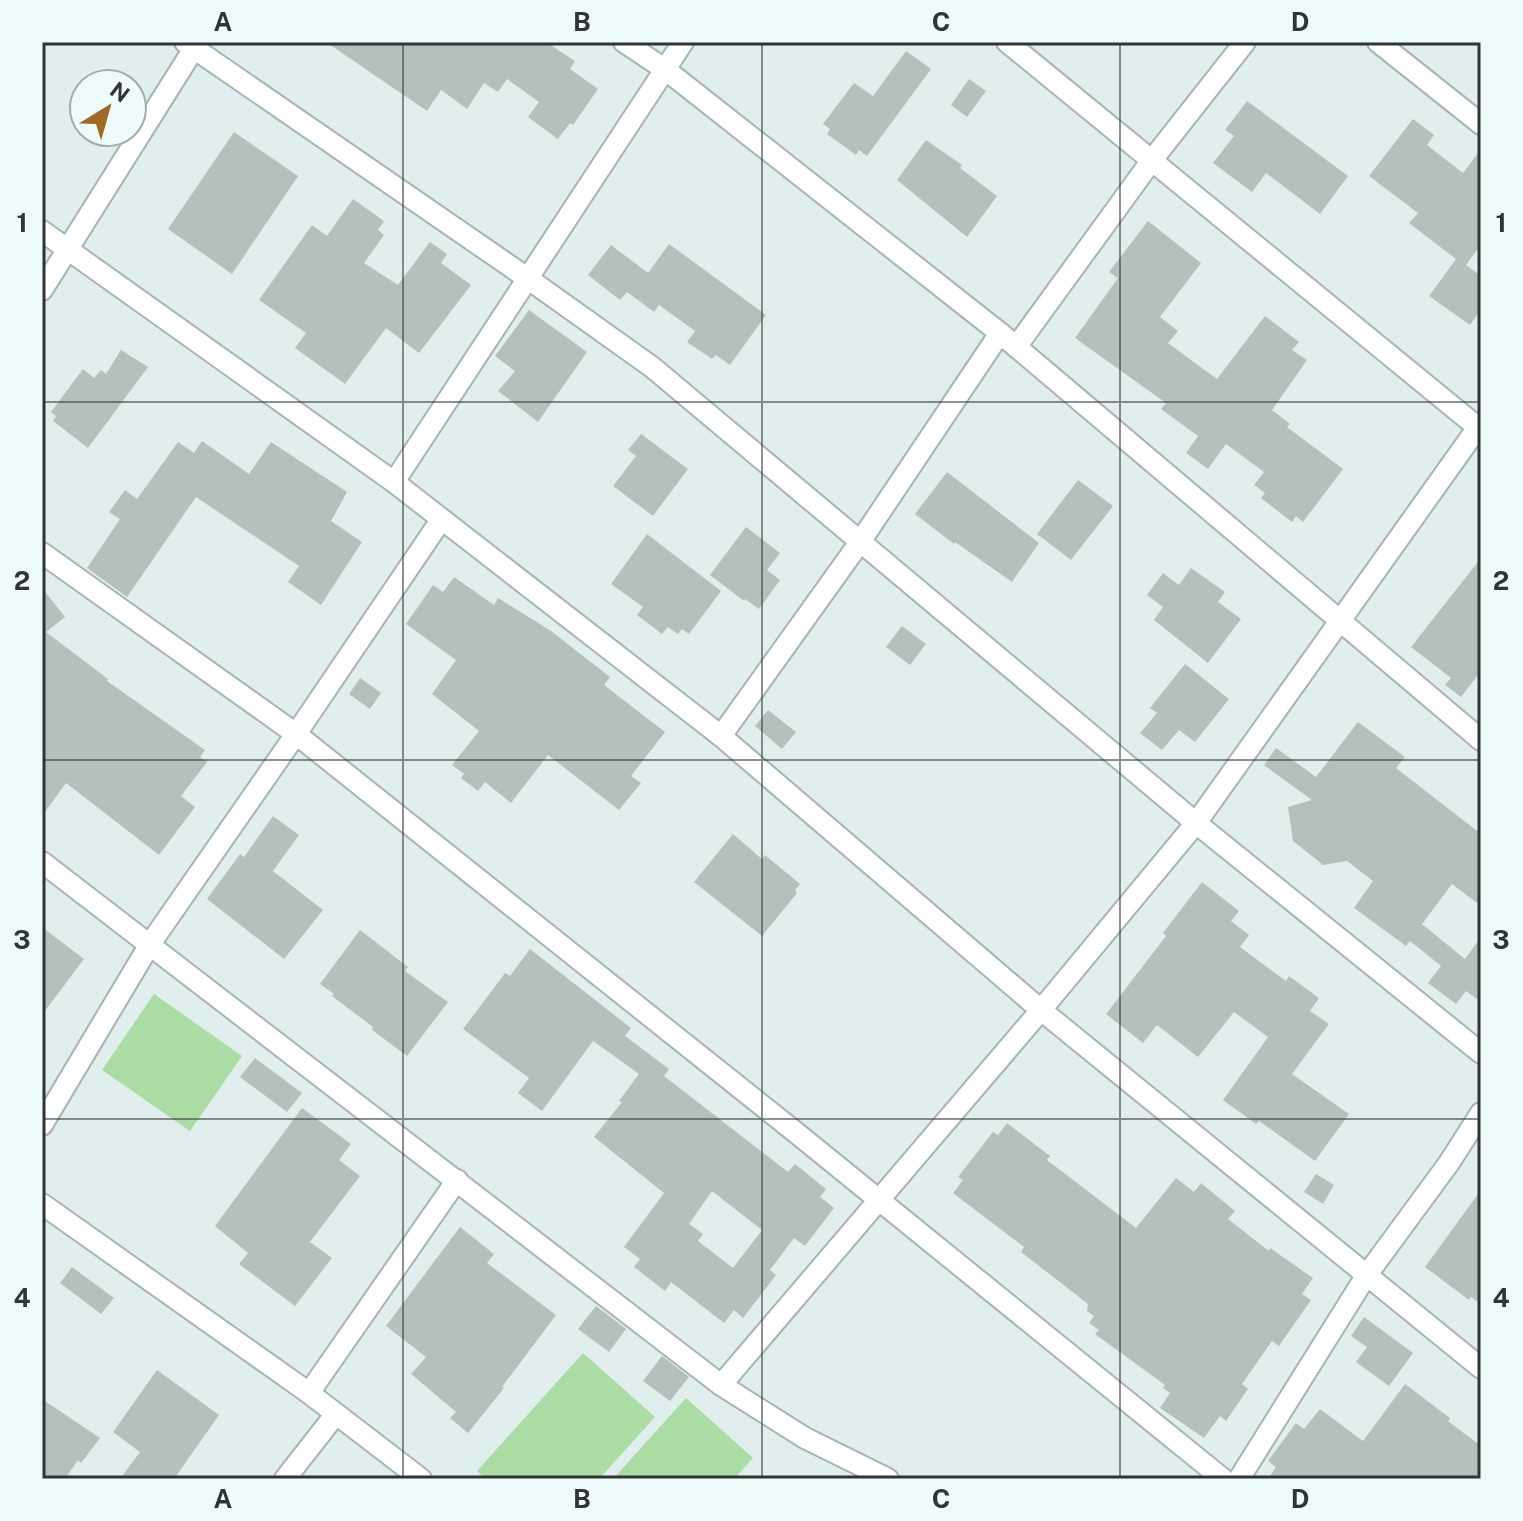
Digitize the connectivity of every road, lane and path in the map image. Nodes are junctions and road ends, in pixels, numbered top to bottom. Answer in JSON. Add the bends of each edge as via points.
{"nodes":[{"id":1,"x":624,"y":42,"type":"edge"},
{"id":2,"x":683,"y":42,"type":"edge"},
{"id":3,"x":1007,"y":42,"type":"edge"},
{"id":4,"x":1245,"y":42,"type":"edge"},
{"id":5,"x":1378,"y":42,"type":"edge"},
{"id":6,"x":192,"y":44,"type":"edge"},
{"id":7,"x":666,"y":70,"type":"junction"},
{"id":8,"x":1481,"y":124,"type":"edge"},
{"id":9,"x":1152,"y":160,"type":"junction"},
{"id":10,"x":42,"y":231,"type":"edge"},
{"id":11,"x":68,"y":249,"type":"junction"},
{"id":12,"x":530,"y":280,"type":"junction"},
{"id":13,"x":42,"y":290,"type":"edge"},
{"id":14,"x":1000,"y":333,"type":"junction"},
{"id":15,"x":1016,"y":347,"type":"junction"},
{"id":16,"x":1480,"y":427,"type":"edge"},
{"id":17,"x":394,"y":482,"type":"junction"},
{"id":18,"x":441,"y":520,"type":"junction"},
{"id":19,"x":860,"y":542,"type":"junction"},
{"id":20,"x":42,"y":553,"type":"edge"},
{"id":21,"x":1340,"y":619,"type":"junction"},
{"id":22,"x":296,"y":734,"type":"junction"},
{"id":23,"x":721,"y":736,"type":"junction"},
{"id":24,"x":1481,"y":740,"type":"edge"},
{"id":25,"x":1196,"y":823,"type":"junction"},
{"id":26,"x":42,"y":862,"type":"edge"},
{"id":27,"x":150,"y":944,"type":"junction"},
{"id":28,"x":1041,"y":1010,"type":"junction"},
{"id":29,"x":1481,"y":1053,"type":"edge"},
{"id":30,"x":1481,"y":1113,"type":"edge"},
{"id":31,"x":42,"y":1125,"type":"edge"},
{"id":32,"x":457,"y":1180,"type":"junction"},
{"id":33,"x":879,"y":1201,"type":"junction"},
{"id":34,"x":42,"y":1204,"type":"edge"},
{"id":35,"x":1366,"y":1276,"type":"junction"},
{"id":36,"x":1481,"y":1368,"type":"edge"},
{"id":37,"x":721,"y":1385,"type":"junction"},
{"id":38,"x":309,"y":1393,"type":"junction"},
{"id":39,"x":335,"y":1415,"type":"junction"},
{"id":40,"x":285,"y":1479,"type":"edge"},
{"id":41,"x":421,"y":1479,"type":"edge"},
{"id":42,"x":888,"y":1479,"type":"edge"},
{"id":43,"x":1223,"y":1479,"type":"edge"},
{"id":44,"x":1239,"y":1479,"type":"edge"}],
"edges":[{"from":1,"to":7,"type":"street"},
{"from":2,"to":7,"type":"street"},
{"from":3,"to":9,"type":"street"},
{"from":4,"to":9,"type":"street"},
{"from":5,"to":8,"type":"street"},
{"from":6,"to":11,"type":"street"},
{"from":6,"to":12,"type":"street"},
{"from":7,"to":12,"type":"street"},
{"from":7,"to":14,"type":"street"},
{"from":9,"to":15,"type":"street"},
{"from":9,"to":16,"type":"street"},
{"from":10,"to":11,"type":"street"},
{"from":11,"to":13,"type":"street"},
{"from":11,"to":17,"type":"street"},
{"from":12,"to":17,"type":"street"},
{"from":12,"to":19,"type":"street","via":[[652,367]]},
{"from":14,"to":15,"type":"street"},
{"from":14,"to":19,"type":"street"},
{"from":15,"to":21,"type":"street"},
{"from":16,"to":21,"type":"street"},
{"from":17,"to":18,"type":"street"},
{"from":18,"to":22,"type":"street"},
{"from":18,"to":23,"type":"street"},
{"from":19,"to":23,"type":"street"},
{"from":19,"to":25,"type":"street"},
{"from":20,"to":22,"type":"street"},
{"from":21,"to":24,"type":"street"},
{"from":21,"to":25,"type":"street"},
{"from":22,"to":27,"type":"street"},
{"from":22,"to":33,"type":"street"},
{"from":23,"to":28,"type":"street"},
{"from":25,"to":28,"type":"street"},
{"from":25,"to":29,"type":"street"},
{"from":26,"to":27,"type":"street"},
{"from":27,"to":31,"type":"street"},
{"from":27,"to":32,"type":"street"},
{"from":28,"to":33,"type":"street"},
{"from":28,"to":35,"type":"street"},
{"from":30,"to":35,"type":"street"},
{"from":32,"to":37,"type":"street"},
{"from":32,"to":38,"type":"street"},
{"from":33,"to":37,"type":"street"},
{"from":33,"to":43,"type":"street"},
{"from":34,"to":38,"type":"street"},
{"from":35,"to":36,"type":"street"},
{"from":35,"to":44,"type":"street"},
{"from":37,"to":42,"type":"street","via":[[805,1438]]},
{"from":38,"to":39,"type":"street"},
{"from":39,"to":40,"type":"street"},
{"from":39,"to":41,"type":"street"}]}
